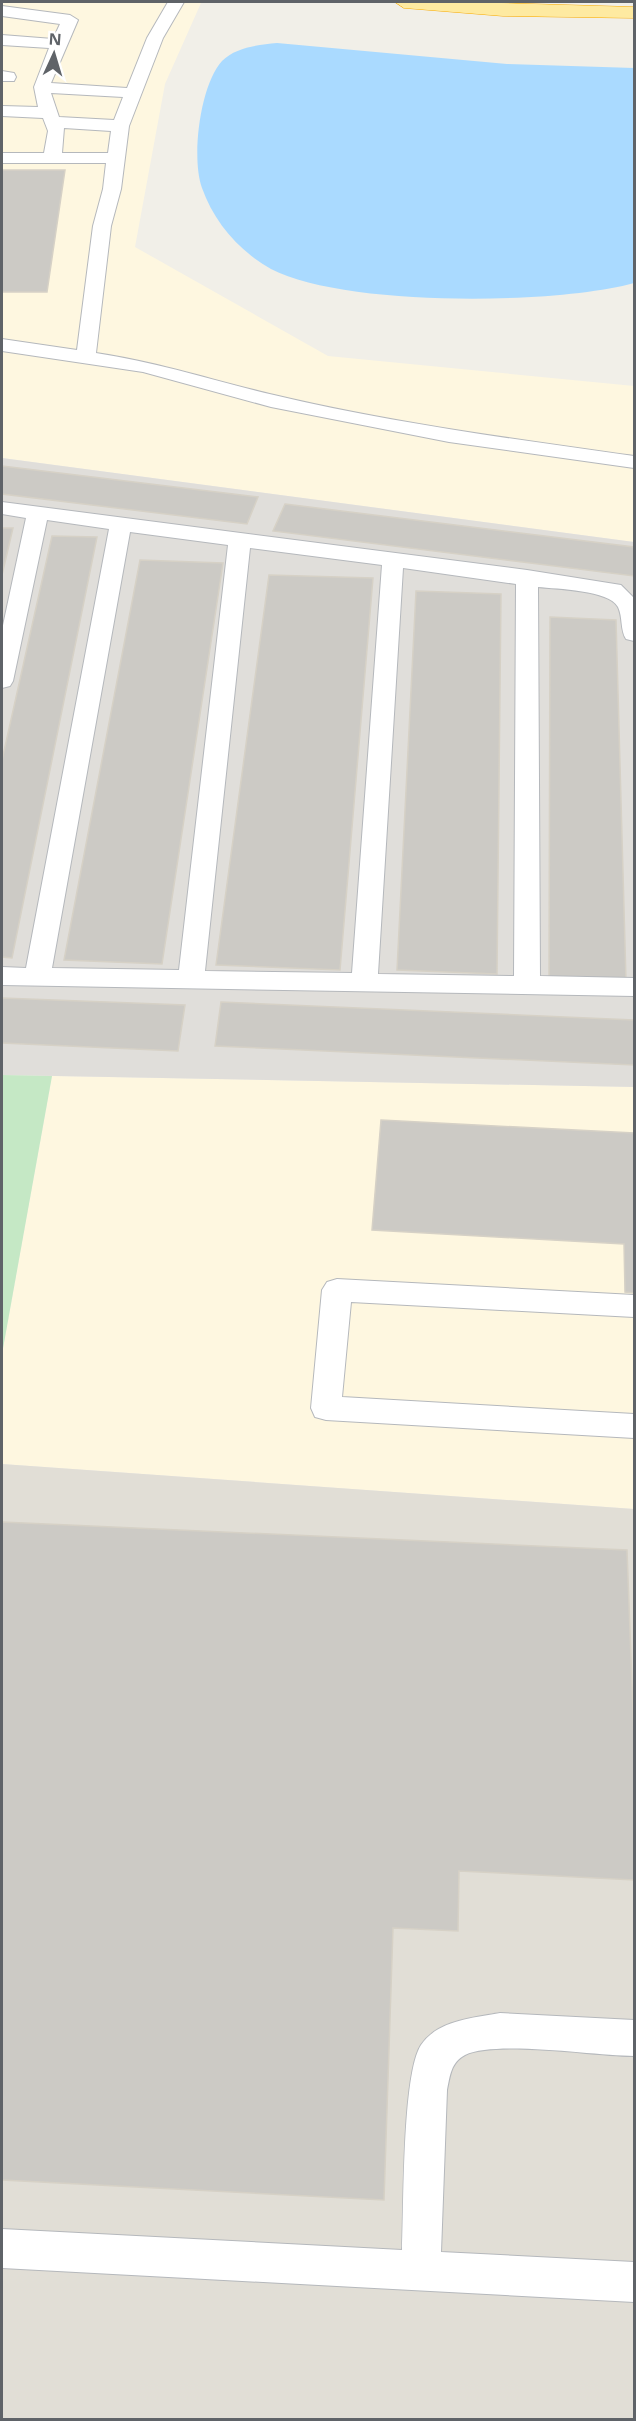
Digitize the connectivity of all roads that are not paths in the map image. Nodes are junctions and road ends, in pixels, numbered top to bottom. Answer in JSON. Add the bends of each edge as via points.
{"nodes":[{"id":1,"x":176,"y":2,"type":"edge"},
{"id":2,"x":405,"y":2,"type":"edge"},
{"id":3,"x":503,"y":10,"type":"junction"},
{"id":4,"x":2,"y":11,"type":"edge"},
{"id":5,"x":634,"y":13,"type":"edge"},
{"id":6,"x":634,"y":24,"type":"edge"},
{"id":7,"x":2,"y":40,"type":"edge"},
{"id":8,"x":59,"y":44,"type":"junction"},
{"id":9,"x":42,"y":87,"type":"junction"},
{"id":10,"x":132,"y":93,"type":"junction"},
{"id":11,"x":2,"y":111,"type":"edge"},
{"id":12,"x":53,"y":118,"type":"junction"},
{"id":13,"x":120,"y":126,"type":"junction"},
{"id":14,"x":52,"y":157,"type":"junction"},
{"id":15,"x":2,"y":158,"type":"edge"},
{"id":16,"x":116,"y":158,"type":"junction"},
{"id":17,"x":2,"y":345,"type":"edge"},
{"id":18,"x":86,"y":356,"type":"junction"},
{"id":19,"x":634,"y":462,"type":"edge"},
{"id":20,"x":2,"y":508,"type":"edge"},
{"id":21,"x":38,"y":511,"type":"junction"},
{"id":22,"x":121,"y":522,"type":"junction"},
{"id":23,"x":240,"y":538,"type":"junction"},
{"id":24,"x":393,"y":559,"type":"junction"},
{"id":25,"x":527,"y":577,"type":"junction"},
{"id":26,"x":634,"y":634,"type":"edge"},
{"id":27,"x":2,"y":681,"type":"edge"},
{"id":28,"x":2,"y":976,"type":"edge"},
{"id":29,"x":37,"y":977,"type":"junction"},
{"id":30,"x":191,"y":981,"type":"junction"},
{"id":31,"x":364,"y":983,"type":"junction"},
{"id":32,"x":527,"y":986,"type":"junction"},
{"id":33,"x":634,"y":987,"type":"edge"},
{"id":34,"x":634,"y":1306,"type":"edge"},
{"id":35,"x":634,"y":1426,"type":"edge"},
{"id":36,"x":634,"y":2038,"type":"edge"},
{"id":37,"x":2,"y":2249,"type":"edge"},
{"id":38,"x":421,"y":2269,"type":"junction"},
{"id":39,"x":634,"y":2282,"type":"edge"}],
"edges":[{"from":1,"to":10,"type":"lane","via":[[155,38]]},
{"from":2,"to":3,"type":"highway"},
{"from":3,"to":5,"type":"highway"},
{"from":3,"to":6,"type":"highway"},
{"from":4,"to":8,"type":"lane","via":[[69,20]]},
{"from":7,"to":8,"type":"lane"},
{"from":8,"to":9,"type":"lane"},
{"from":9,"to":10,"type":"lane"},
{"from":9,"to":12,"type":"lane","via":[[43,99]]},
{"from":10,"to":13,"type":"lane"},
{"from":11,"to":12,"type":"lane"},
{"from":12,"to":13,"type":"lane"},
{"from":12,"to":14,"type":"lane","via":[[57,131]]},
{"from":13,"to":16,"type":"lane"},
{"from":14,"to":15,"type":"lane"},
{"from":14,"to":16,"type":"lane"},
{"from":16,"to":18,"type":"lane","via":[[100,235]]},
{"from":17,"to":18,"type":"lane"},
{"from":18,"to":19,"type":"lane","via":[[145,366],[272,401],[357,419]]},
{"from":20,"to":21,"type":"lane"},
{"from":21,"to":22,"type":"lane"},
{"from":21,"to":27,"type":"lane"},
{"from":22,"to":23,"type":"lane"},
{"from":22,"to":29,"type":"lane"},
{"from":23,"to":24,"type":"lane"},
{"from":23,"to":30,"type":"lane"},
{"from":24,"to":25,"type":"lane"},
{"from":24,"to":31,"type":"lane"},
{"from":25,"to":26,"type":"lane","via":[[613,590],[626,599],[633,611]]},
{"from":25,"to":32,"type":"lane"},
{"from":28,"to":29,"type":"lane"},
{"from":29,"to":30,"type":"lane"},
{"from":30,"to":31,"type":"lane"},
{"from":31,"to":32,"type":"lane"},
{"from":32,"to":33,"type":"lane"},
{"from":34,"to":35,"type":"lane","via":[[337,1290],[326,1408]]},
{"from":36,"to":38,"type":"lane","via":[[500,2031],[456,2039],[435,2057],[428,2090]]},
{"from":37,"to":38,"type":"lane"},
{"from":38,"to":39,"type":"lane"}]}
